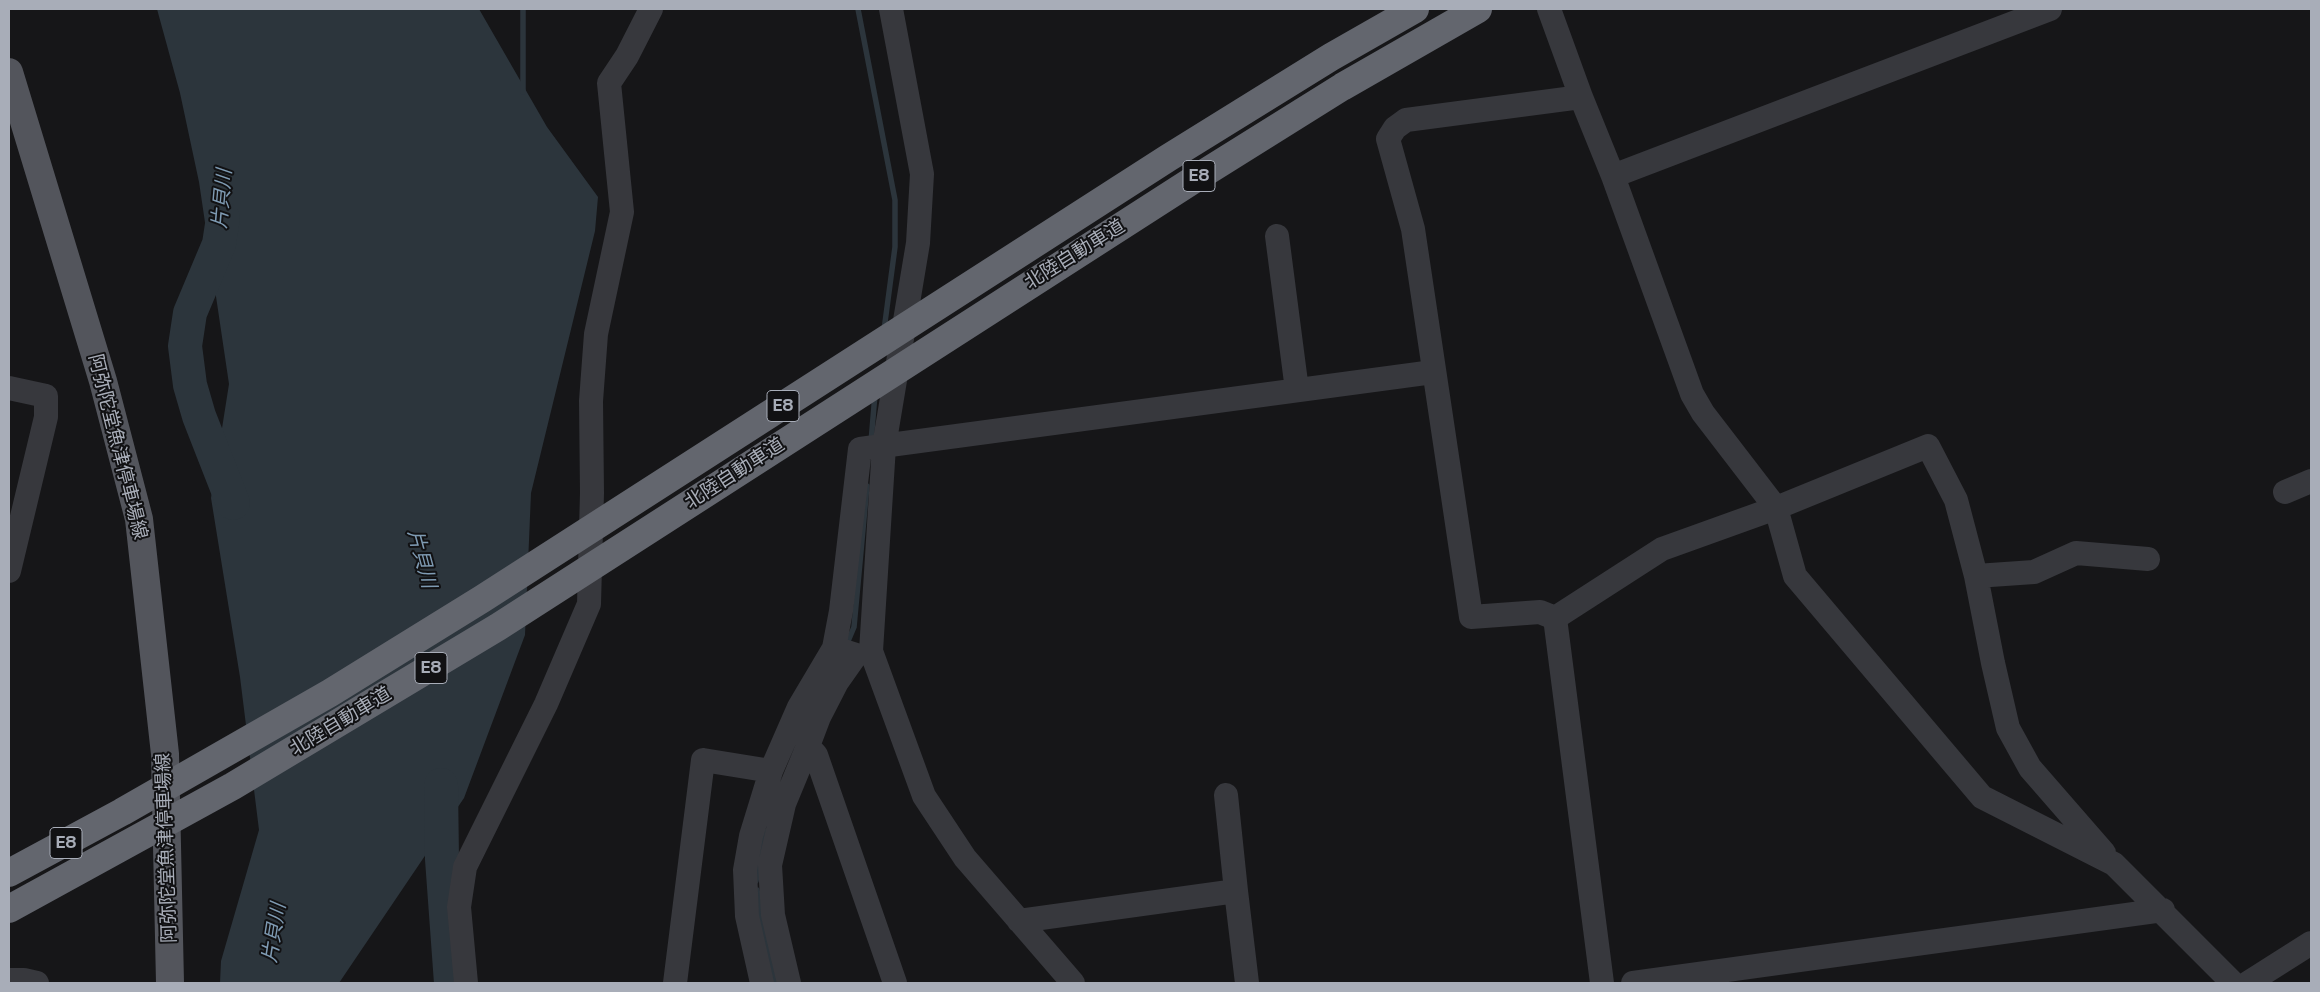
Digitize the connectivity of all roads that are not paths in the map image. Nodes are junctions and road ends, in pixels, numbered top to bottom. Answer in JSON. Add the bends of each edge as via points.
{"nodes":[{"id":1,"x":651,"y":9,"type":"edge"},
{"id":2,"x":891,"y":9,"type":"edge"},
{"id":3,"x":1415,"y":9,"type":"edge"},
{"id":4,"x":1478,"y":9,"type":"edge"},
{"id":5,"x":1549,"y":9,"type":"edge"},
{"id":6,"x":2050,"y":9,"type":"edge"},
{"id":7,"x":9,"y":72,"type":"edge"},
{"id":8,"x":1581,"y":98,"type":"junction"},
{"id":9,"x":1613,"y":176,"type":"junction"},
{"id":10,"x":1277,"y":236,"type":"dead end"},
{"id":11,"x":1433,"y":372,"type":"junction"},
{"id":12,"x":9,"y":388,"type":"edge"},
{"id":13,"x":1297,"y":390,"type":"junction"},
{"id":14,"x":884,"y":446,"type":"junction"},
{"id":15,"x":2311,"y":481,"type":"edge"},
{"id":16,"x":2285,"y":492,"type":"dead end"},
{"id":17,"x":1776,"y":508,"type":"junction"},
{"id":18,"x":2148,"y":559,"type":"dead end"},
{"id":19,"x":9,"y":571,"type":"edge"},
{"id":20,"x":1976,"y":576,"type":"junction"},
{"id":21,"x":1555,"y":618,"type":"junction"},
{"id":22,"x":854,"y":651,"type":"junction"},
{"id":23,"x":808,"y":746,"type":"junction"},
{"id":24,"x":771,"y":771,"type":"junction"},
{"id":25,"x":1226,"y":795,"type":"dead end"},
{"id":26,"x":2114,"y":864,"type":"junction"},
{"id":27,"x":9,"y":873,"type":"edge"},
{"id":28,"x":1236,"y":891,"type":"junction"},
{"id":29,"x":9,"y":909,"type":"edge"},
{"id":30,"x":2163,"y":910,"type":"junction"},
{"id":31,"x":1019,"y":921,"type":"junction"},
{"id":32,"x":2311,"y":943,"type":"edge"},
{"id":33,"x":9,"y":980,"type":"edge"},
{"id":34,"x":36,"y":983,"type":"edge"},
{"id":35,"x":170,"y":983,"type":"edge"},
{"id":36,"x":466,"y":983,"type":"edge"},
{"id":37,"x":675,"y":983,"type":"edge"},
{"id":38,"x":762,"y":983,"type":"edge"},
{"id":39,"x":789,"y":983,"type":"edge"},
{"id":40,"x":895,"y":983,"type":"edge"},
{"id":41,"x":1073,"y":983,"type":"edge"},
{"id":42,"x":1247,"y":983,"type":"edge"},
{"id":43,"x":1602,"y":983,"type":"edge"},
{"id":44,"x":1633,"y":983,"type":"edge"},
{"id":45,"x":2233,"y":983,"type":"edge"},
{"id":46,"x":2248,"y":983,"type":"edge"}],
"edges":[{"from":1,"to":36,"type":"street","via":[[609,83],[622,212],[596,334],[592,391],[589,604],[546,704],[465,868],[459,906]]},
{"from":2,"to":14,"type":"street","via":[[922,174],[918,243]]},
{"from":3,"to":27,"type":"highway","name":"北陸自動車道","number":"E8","via":[[1168,158],[482,599],[330,693]]},
{"from":4,"to":29,"type":"highway","name":"北陸自動車道","number":"E8","via":[[1342,87],[397,689],[233,786]]},
{"from":5,"to":8,"type":"street"},
{"from":6,"to":9,"type":"street"},
{"from":7,"to":35,"type":"main road","name":"阿弥陀堂魚津停車場線","via":[[103,380],[139,519],[165,754]]},
{"from":8,"to":9,"type":"street"},
{"from":8,"to":11,"type":"street","via":[[1406,120],[1388,139],[1413,229]]},
{"from":9,"to":17,"type":"street","via":[[1692,394]]},
{"from":10,"to":13,"type":"street"},
{"from":11,"to":13,"type":"street"},
{"from":11,"to":21,"type":"street","via":[[1471,617],[1540,612]]},
{"from":12,"to":19,"type":"street","via":[[46,396],[46,417]]},
{"from":13,"to":14,"type":"street"},
{"from":14,"to":22,"type":"street"},
{"from":14,"to":22,"type":"street","via":[[860,448],[840,611]]},
{"from":15,"to":16,"type":"street"},
{"from":17,"to":20,"type":"street","via":[[1928,446],[1956,500]]},
{"from":17,"to":21,"type":"street","via":[[1662,549]]},
{"from":17,"to":26,"type":"street","via":[[1795,576],[1982,797]]},
{"from":18,"to":20,"type":"street","via":[[2076,553],[2034,572]]},
{"from":20,"to":26,"type":"street","via":[[2008,728],[2030,768]]},
{"from":21,"to":43,"type":"street"},
{"from":22,"to":23,"type":"street","via":[[819,717]]},
{"from":22,"to":24,"type":"street","via":[[799,707]]},
{"from":22,"to":31,"type":"street","via":[[924,796],[964,858]]},
{"from":23,"to":39,"type":"street","via":[[784,804],[770,865],[772,915]]},
{"from":23,"to":40,"type":"street","via":[[816,755]]},
{"from":24,"to":37,"type":"street","via":[[703,760]]},
{"from":24,"to":38,"type":"street","via":[[751,836],[745,870],[747,916]]},
{"from":25,"to":28,"type":"street"},
{"from":26,"to":30,"type":"street"},
{"from":28,"to":31,"type":"street"},
{"from":28,"to":42,"type":"street"},
{"from":30,"to":44,"type":"street"},
{"from":30,"to":45,"type":"street"},
{"from":31,"to":41,"type":"street"},
{"from":32,"to":46,"type":"street"},
{"from":33,"to":34,"type":"street"}]}
